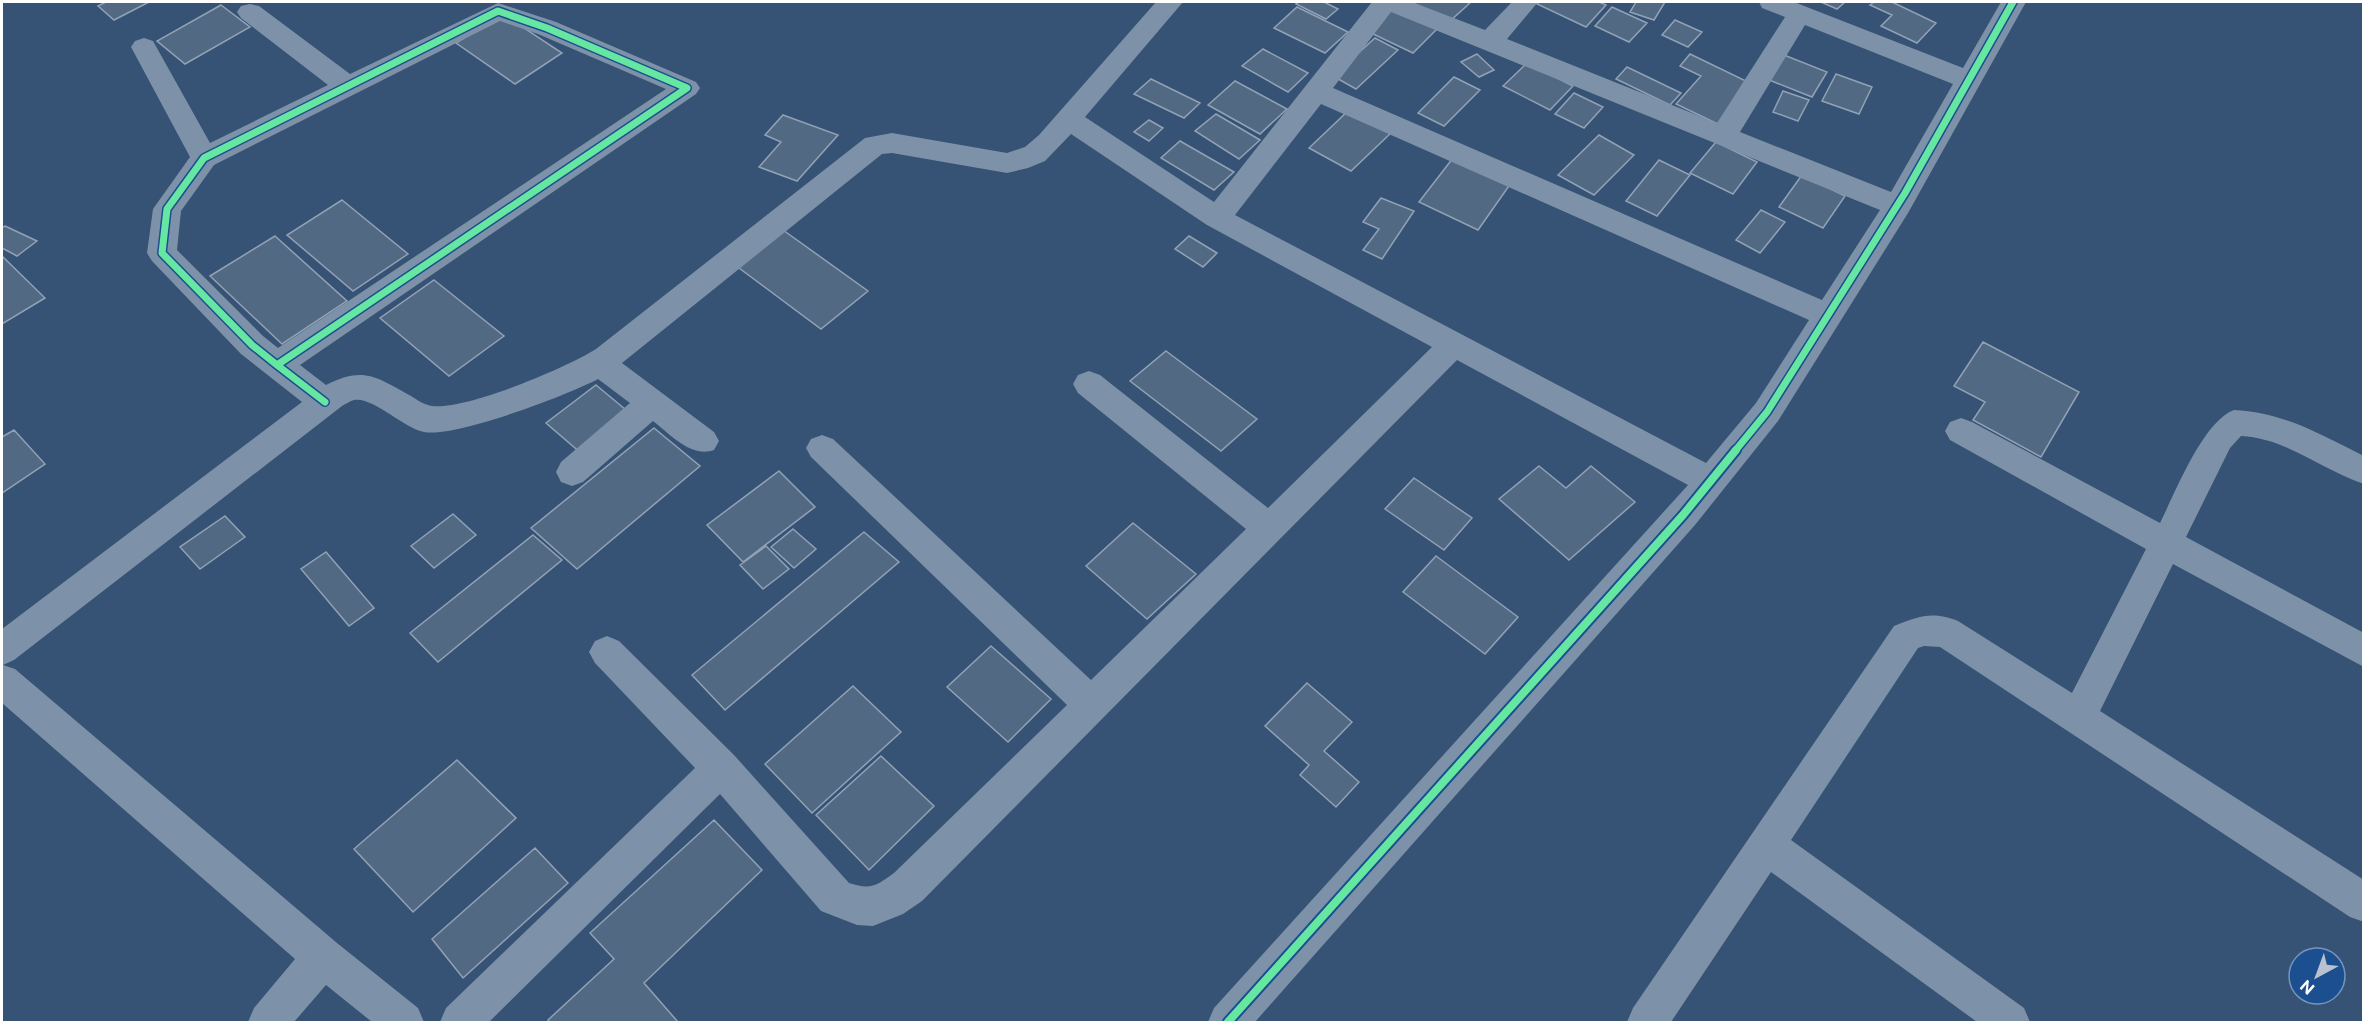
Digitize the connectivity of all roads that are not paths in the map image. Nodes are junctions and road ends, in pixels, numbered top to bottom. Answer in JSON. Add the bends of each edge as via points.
{"nodes":[{"id":1,"x":1385,"y":2,"type":"edge"},
{"id":2,"x":1390,"y":2,"type":"edge"},
{"id":3,"x":1526,"y":2,"type":"edge"},
{"id":4,"x":1771,"y":2,"type":"edge"},
{"id":5,"x":2013,"y":2,"type":"edge"},
{"id":6,"x":1161,"y":4,"type":"edge"},
{"id":7,"x":250,"y":12,"type":"dead end"},
{"id":8,"x":1799,"y":14,"type":"junction"},
{"id":9,"x":1490,"y":41,"type":"junction"},
{"id":10,"x":144,"y":47,"type":"dead end"},
{"id":11,"x":1969,"y":80,"type":"junction"},
{"id":12,"x":348,"y":86,"type":"junction"},
{"id":13,"x":1316,"y":91,"type":"junction"},
{"id":14,"x":1068,"y":118,"type":"junction"},
{"id":15,"x":1723,"y":136,"type":"junction"},
{"id":16,"x":204,"y":158,"type":"junction"},
{"id":17,"x":1898,"y":206,"type":"junction"},
{"id":18,"x":1217,"y":218,"type":"junction"},
{"id":19,"x":1829,"y":316,"type":"junction"},
{"id":20,"x":1454,"y":344,"type":"junction"},
{"id":21,"x":599,"y":363,"type":"junction"},
{"id":22,"x":277,"y":365,"type":"junction"},
{"id":23,"x":1089,"y":384,"type":"dead end"},
{"id":24,"x":325,"y":402,"type":"junction"},
{"id":25,"x":652,"y":403,"type":"junction"},
{"id":26,"x":1961,"y":431,"type":"dead end"},
{"id":27,"x":703,"y":441,"type":"dead end"},
{"id":28,"x":822,"y":448,"type":"dead end"},
{"id":29,"x":2364,"y":471,"type":"edge"},
{"id":30,"x":572,"y":472,"type":"dead end"},
{"id":31,"x":1710,"y":481,"type":"junction"},
{"id":32,"x":1270,"y":529,"type":"junction"},
{"id":33,"x":2165,"y":544,"type":"junction"},
{"id":34,"x":2,"y":648,"type":"edge"},
{"id":35,"x":2364,"y":651,"type":"edge"},
{"id":36,"x":607,"y":652,"type":"dead end"},
{"id":37,"x":2,"y":681,"type":"edge"},
{"id":38,"x":1092,"y":705,"type":"junction"},
{"id":39,"x":2078,"y":718,"type":"junction"},
{"id":40,"x":721,"y":768,"type":"junction"},
{"id":41,"x":1766,"y":845,"type":"junction"},
{"id":42,"x":2364,"y":903,"type":"edge"},
{"id":43,"x":323,"y":957,"type":"junction"},
{"id":44,"x":268,"y":1023,"type":"edge"},
{"id":45,"x":404,"y":1023,"type":"edge"},
{"id":46,"x":460,"y":1023,"type":"edge"},
{"id":47,"x":1228,"y":1023,"type":"edge"},
{"id":48,"x":1647,"y":1023,"type":"edge"},
{"id":49,"x":2010,"y":1023,"type":"edge"}],
"edges":[{"from":1,"to":13,"type":"street"},
{"from":2,"to":9,"type":"street"},
{"from":3,"to":9,"type":"street"},
{"from":4,"to":8,"type":"street"},
{"from":5,"to":11,"type":"street"},
{"from":6,"to":14,"type":"street"},
{"from":7,"to":12,"type":"street"},
{"from":8,"to":11,"type":"street"},
{"from":8,"to":15,"type":"street"},
{"from":9,"to":15,"type":"street"},
{"from":10,"to":16,"type":"street"},
{"from":11,"to":17,"type":"street"},
{"from":12,"to":16,"type":"street"},
{"from":12,"to":22,"type":"street","via":[[498,11],[687,88]]},
{"from":13,"to":18,"type":"street"},
{"from":13,"to":19,"type":"street"},
{"from":14,"to":18,"type":"street"},
{"from":14,"to":21,"type":"street","via":[[1032,158],[1023,162],[1007,163],[892,143],[875,145]]},
{"from":15,"to":17,"type":"street"},
{"from":16,"to":22,"type":"street","via":[[167,209],[162,253],[252,345]]},
{"from":17,"to":19,"type":"street"},
{"from":18,"to":20,"type":"street"},
{"from":19,"to":31,"type":"street","via":[[1767,412]]},
{"from":20,"to":31,"type":"street"},
{"from":20,"to":32,"type":"street"},
{"from":21,"to":24,"type":"street","via":[[511,400],[446,419],[425,419],[369,388],[351,387]]},
{"from":21,"to":25,"type":"street"},
{"from":22,"to":24,"type":"street"},
{"from":23,"to":32,"type":"street"},
{"from":24,"to":34,"type":"street"},
{"from":25,"to":27,"type":"street"},
{"from":25,"to":30,"type":"street"},
{"from":26,"to":33,"type":"street"},
{"from":28,"to":38,"type":"street"},
{"from":29,"to":33,"type":"street","via":[[2287,433],[2260,424],[2234,423],[2219,439]]},
{"from":31,"to":47,"type":"street"},
{"from":32,"to":38,"type":"street"},
{"from":33,"to":35,"type":"street"},
{"from":33,"to":39,"type":"street"},
{"from":36,"to":40,"type":"street"},
{"from":37,"to":43,"type":"street"},
{"from":38,"to":40,"type":"street","via":[[908,887],[882,906],[855,906],[835,897]]},
{"from":39,"to":41,"type":"street","via":[[1946,632],[1924,630],[1906,637]]},
{"from":39,"to":42,"type":"street"},
{"from":40,"to":46,"type":"street"},
{"from":41,"to":48,"type":"street"},
{"from":41,"to":49,"type":"street"},
{"from":43,"to":44,"type":"street"},
{"from":43,"to":45,"type":"street"}]}
